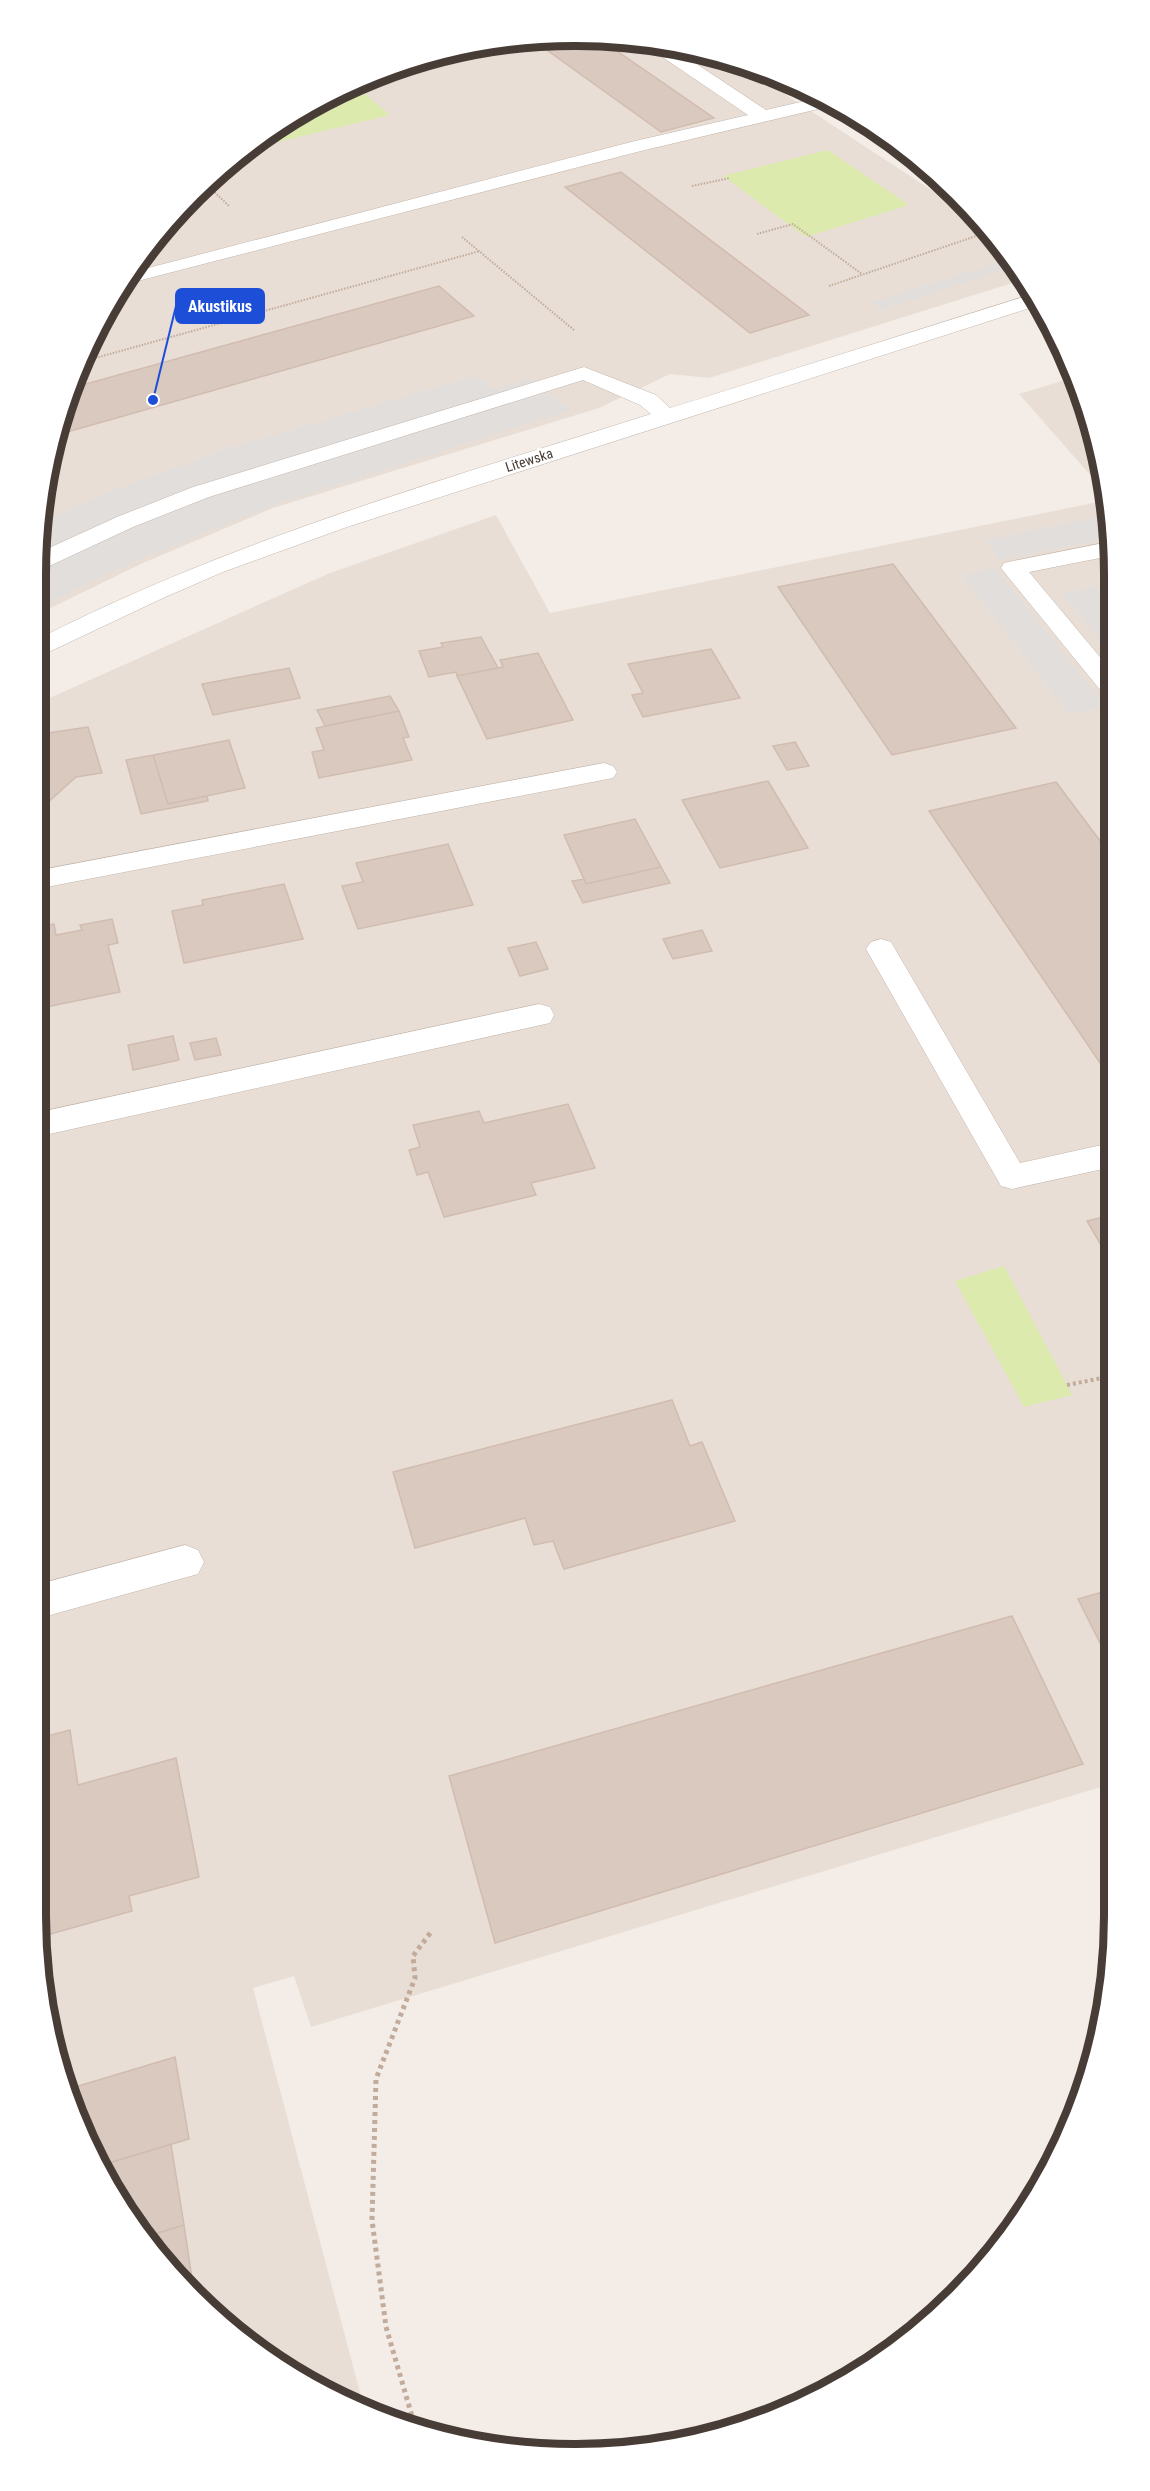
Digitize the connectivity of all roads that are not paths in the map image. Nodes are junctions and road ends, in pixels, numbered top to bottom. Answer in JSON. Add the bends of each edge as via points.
{"nodes":[{"id":1,"x":673,"y":56,"type":"edge"},
{"id":2,"x":815,"y":104,"type":"edge"},
{"id":3,"x":764,"y":117,"type":"junction"},
{"id":4,"x":139,"y":276,"type":"edge"},
{"id":5,"x":1027,"y":302,"type":"edge"},
{"id":6,"x":667,"y":416,"type":"junction"},
{"id":7,"x":1103,"y":550,"type":"edge"},
{"id":8,"x":47,"y":558,"type":"edge"},
{"id":9,"x":46,"y":645,"type":"edge"},
{"id":10,"x":1104,"y":678,"type":"edge"},
{"id":11,"x":604,"y":772,"type":"dead end"},
{"id":12,"x":46,"y":878,"type":"edge"},
{"id":13,"x":881,"y":950,"type":"dead end"},
{"id":14,"x":539,"y":1016,"type":"dead end"},
{"id":15,"x":46,"y":1123,"type":"edge"},
{"id":16,"x":1104,"y":1157,"type":"edge"},
{"id":17,"x":185,"y":1562,"type":"dead end"},
{"id":18,"x":46,"y":1599,"type":"edge"}],
"edges":[{"from":1,"to":3,"type":"street"},
{"from":2,"to":3,"type":"street"},
{"from":3,"to":4,"type":"street","via":[[638,146]]},
{"from":5,"to":6,"type":"street","name":"Litewska"},
{"from":6,"to":8,"type":"street","via":[[648,400],[584,373],[201,492]]},
{"from":6,"to":9,"type":"street","name":"Litewska","via":[[251,552],[140,599]]},
{"from":7,"to":10,"type":"street","via":[[1013,568]]},
{"from":11,"to":12,"type":"street"},
{"from":13,"to":16,"type":"street","via":[[1012,1178]]},
{"from":14,"to":15,"type":"street"},
{"from":17,"to":18,"type":"street"}]}
